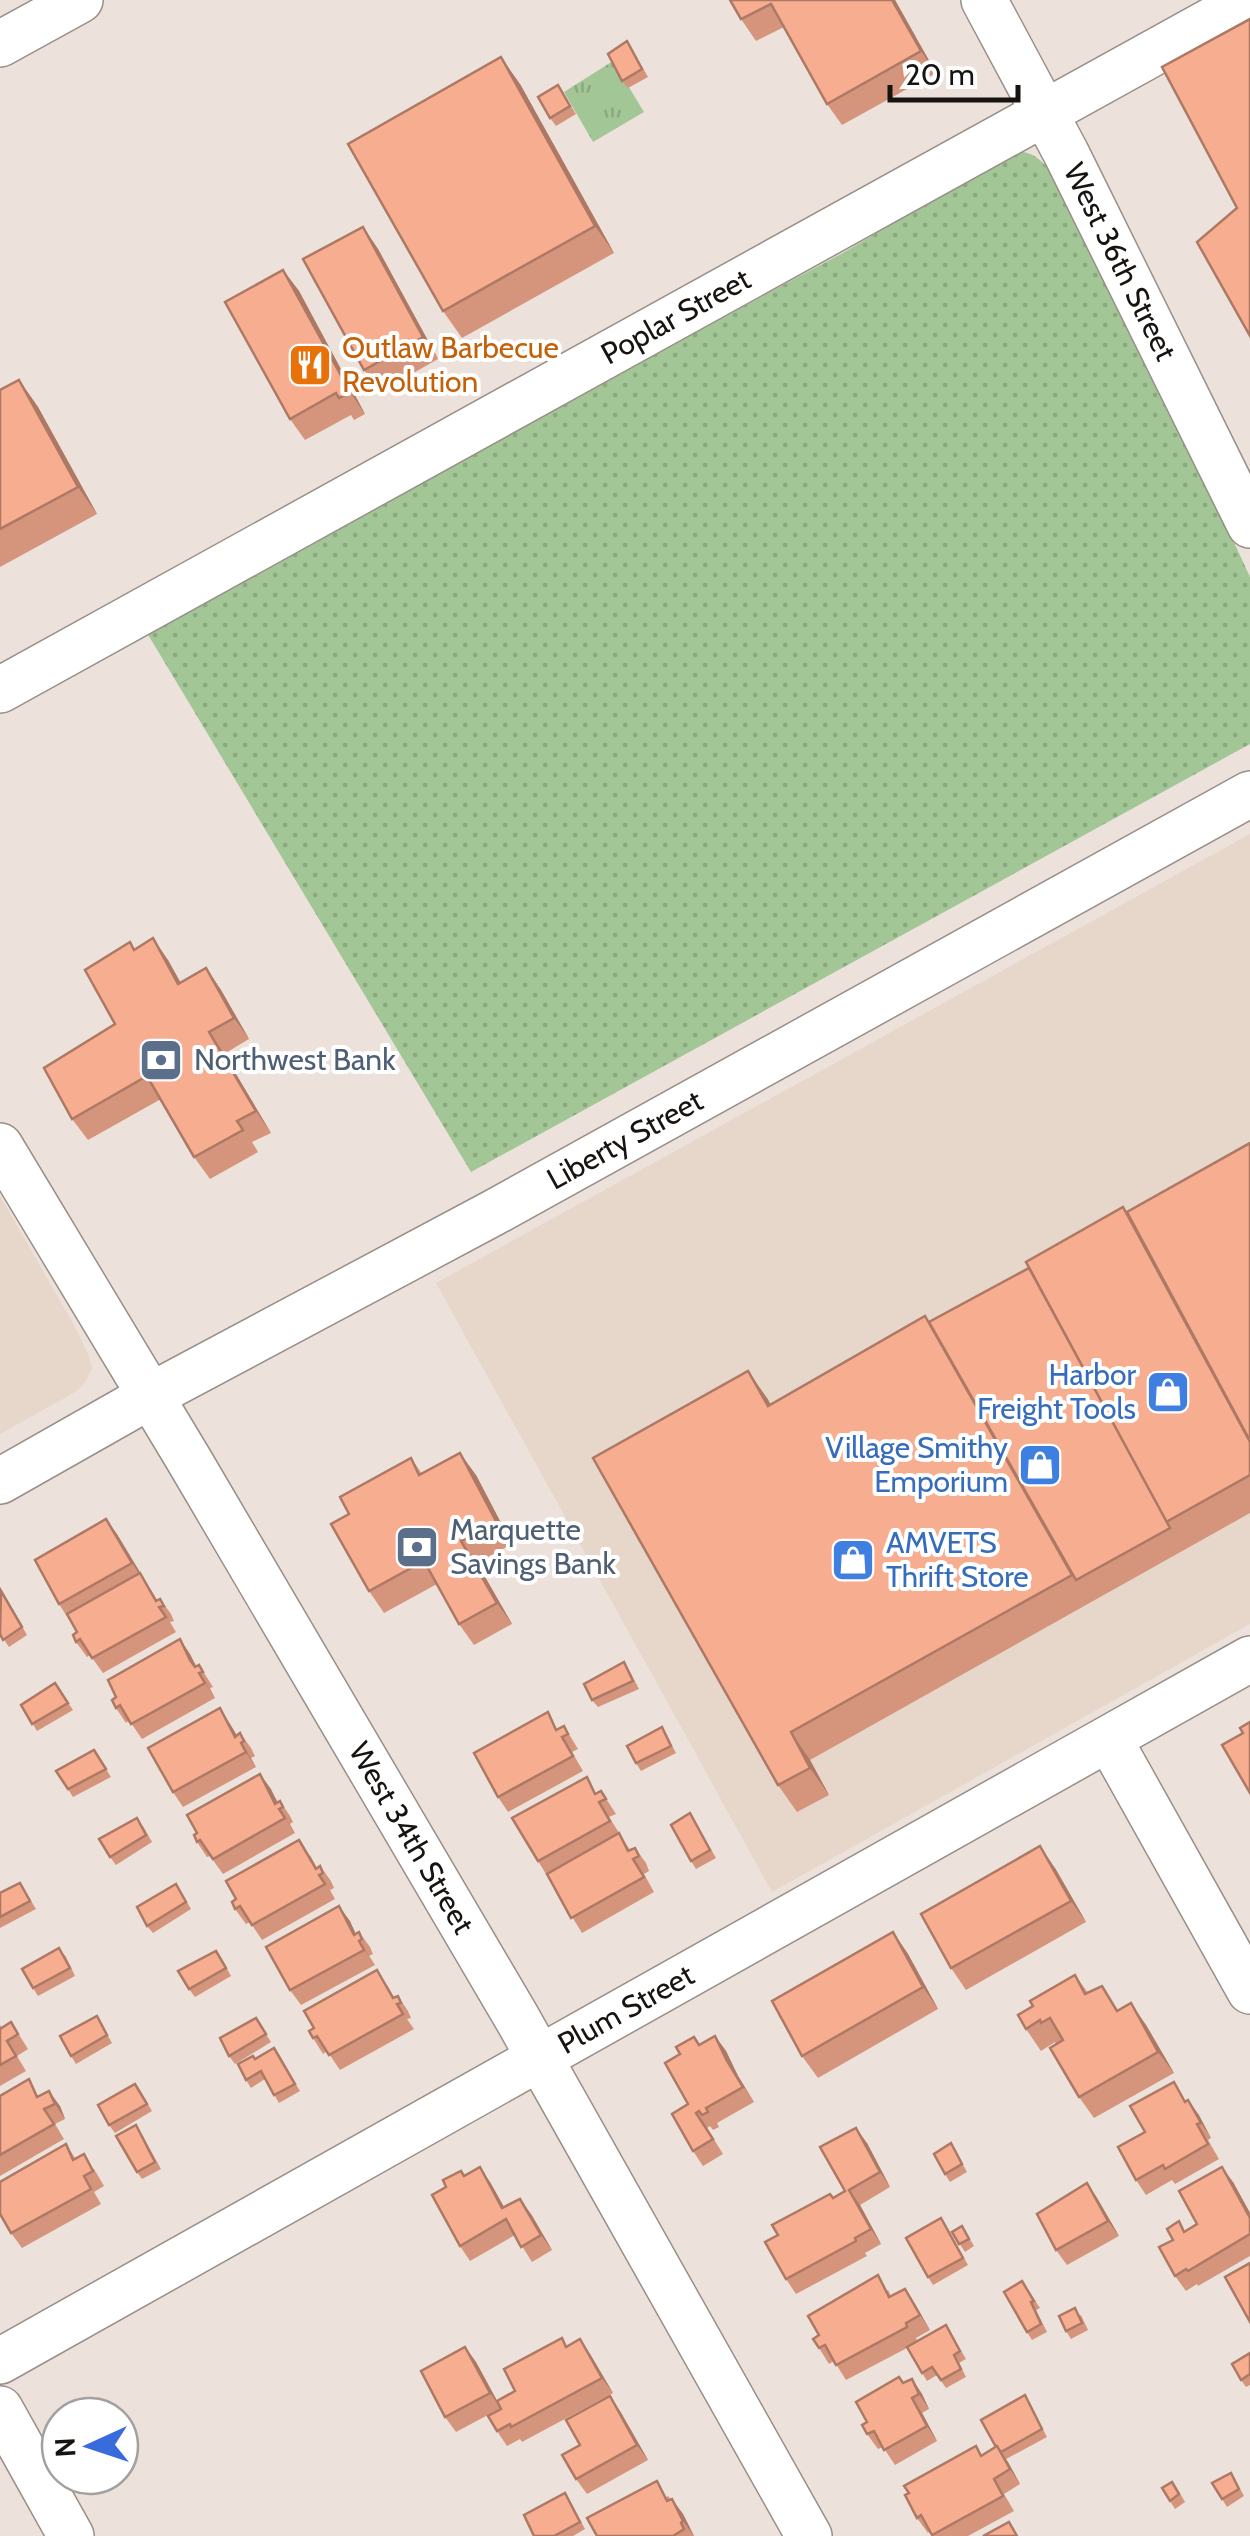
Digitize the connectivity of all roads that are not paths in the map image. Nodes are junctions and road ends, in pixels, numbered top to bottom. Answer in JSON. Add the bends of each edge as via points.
{"nodes":[{"id":1,"x":80,"y":0,"type":"edge"},
{"id":2,"x":984,"y":0,"type":"edge"},
{"id":3,"x":1249,"y":0,"type":"edge"},
{"id":4,"x":0,"y":44,"type":"edge"},
{"id":5,"x":1046,"y":112,"type":"junction"},
{"id":6,"x":1250,"y":526,"type":"edge"},
{"id":7,"x":0,"y":690,"type":"edge"},
{"id":8,"x":1250,"y":794,"type":"edge"},
{"id":9,"x":0,"y":1146,"type":"edge"},
{"id":10,"x":150,"y":1396,"type":"junction"},
{"id":11,"x":0,"y":1482,"type":"edge"},
{"id":12,"x":1250,"y":1659,"type":"edge"},
{"id":13,"x":1109,"y":1738,"type":"junction"},
{"id":14,"x":1250,"y":1991,"type":"edge"},
{"id":15,"x":540,"y":2059,"type":"junction"},
{"id":16,"x":0,"y":2362,"type":"edge"},
{"id":17,"x":0,"y":2410,"type":"edge"},
{"id":18,"x":71,"y":2536,"type":"edge"},
{"id":19,"x":809,"y":2536,"type":"edge"}],
"edges":[{"from":1,"to":4,"type":"street"},
{"from":2,"to":5,"type":"street","name":"West 36th Street"},
{"from":3,"to":5,"type":"street","name":"Poplar Street"},
{"from":5,"to":6,"type":"street","name":"West 36th Street"},
{"from":5,"to":7,"type":"street","name":"Poplar Street"},
{"from":8,"to":10,"type":"street","name":"Liberty Street"},
{"from":9,"to":10,"type":"street","name":"West 34th Street"},
{"from":10,"to":11,"type":"street","name":"Liberty Street"},
{"from":10,"to":15,"type":"street","name":"West 34th Street"},
{"from":12,"to":13,"type":"street","name":"Plum Street"},
{"from":13,"to":14,"type":"street"},
{"from":13,"to":15,"type":"street","name":"Plum Street"},
{"from":15,"to":16,"type":"street","name":"Plum Street"},
{"from":15,"to":19,"type":"street","name":"West 34th Street"},
{"from":17,"to":18,"type":"street"}]}
